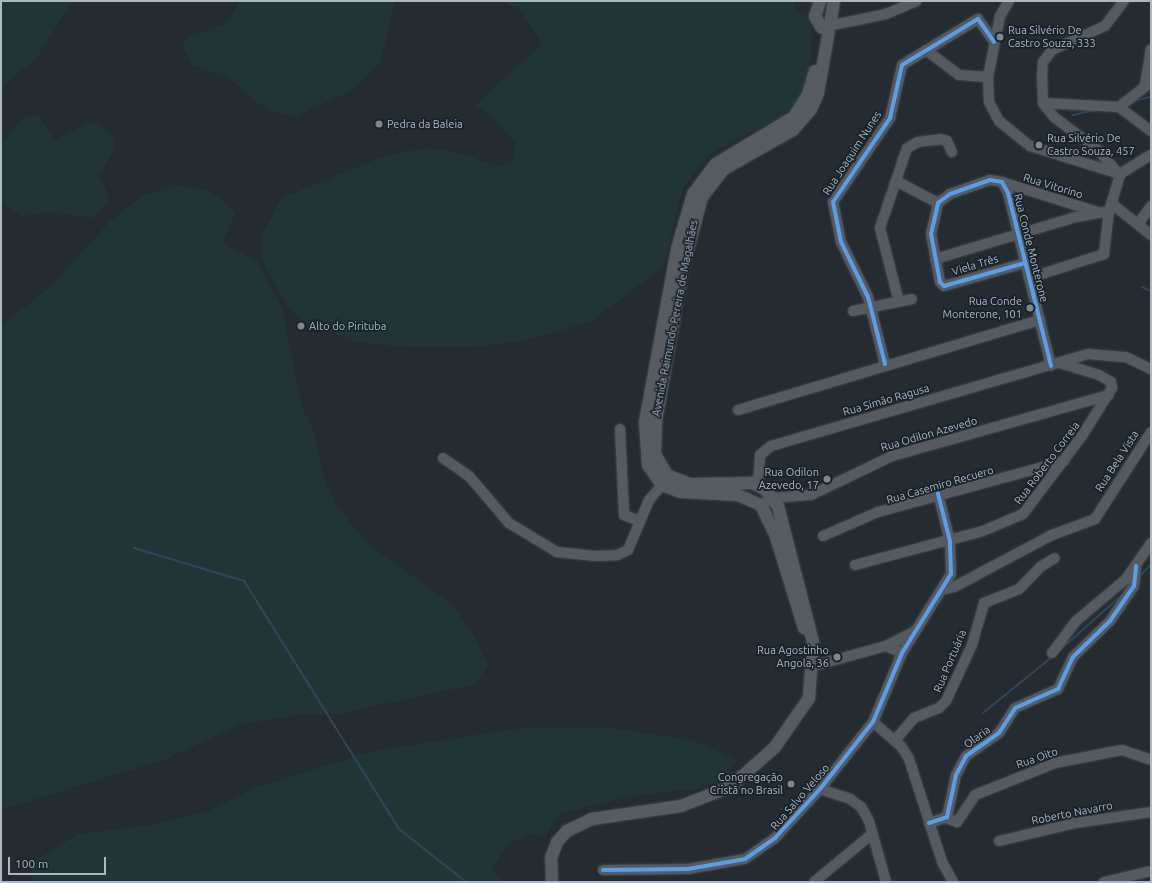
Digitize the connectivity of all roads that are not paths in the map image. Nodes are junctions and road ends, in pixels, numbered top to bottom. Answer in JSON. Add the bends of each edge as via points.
{"nodes":[{"id":1,"x":820,"y":1,"type":"edge"},
{"id":2,"x":826,"y":1,"type":"edge"},
{"id":3,"x":834,"y":1,"type":"edge"},
{"id":4,"x":916,"y":1,"type":"edge"},
{"id":5,"x":1009,"y":1,"type":"edge"},
{"id":6,"x":1124,"y":1,"type":"edge"},
{"id":7,"x":824,"y":27,"type":"junction"},
{"id":8,"x":994,"y":42,"type":"junction"},
{"id":9,"x":1151,"y":49,"type":"edge"},
{"id":10,"x":926,"y":50,"type":"junction"},
{"id":11,"x":988,"y":77,"type":"junction"},
{"id":12,"x":1148,"y":84,"type":"edge"},
{"id":13,"x":1043,"y":103,"type":"junction"},
{"id":14,"x":1119,"y":107,"type":"junction"},
{"id":15,"x":1151,"y":131,"type":"edge"},
{"id":16,"x":952,"y":152,"type":"dead end"},
{"id":17,"x":1151,"y":154,"type":"edge"},
{"id":18,"x":1118,"y":172,"type":"junction"},
{"id":19,"x":896,"y":181,"type":"junction"},
{"id":20,"x":1002,"y":182,"type":"junction"},
{"id":21,"x":938,"y":203,"type":"junction"},
{"id":22,"x":1151,"y":206,"type":"edge"},
{"id":23,"x":1110,"y":207,"type":"junction"},
{"id":24,"x":1098,"y":212,"type":"junction"},
{"id":25,"x":1138,"y":224,"type":"junction"},
{"id":26,"x":1018,"y":234,"type":"junction"},
{"id":27,"x":1151,"y":235,"type":"edge"},
{"id":28,"x":935,"y":259,"type":"junction"},
{"id":29,"x":1025,"y":263,"type":"junction"},
{"id":30,"x":1029,"y":278,"type":"junction"},
{"id":31,"x":912,"y":299,"type":"dead end"},
{"id":32,"x":899,"y":302,"type":"junction"},
{"id":33,"x":871,"y":308,"type":"junction"},
{"id":34,"x":853,"y":311,"type":"dead end"},
{"id":35,"x":1040,"y":320,"type":"junction"},
{"id":36,"x":885,"y":364,"type":"junction"},
{"id":37,"x":1056,"y":364,"type":"junction"},
{"id":38,"x":1151,"y":369,"type":"edge"},
{"id":39,"x":1109,"y":395,"type":"junction"},
{"id":40,"x":738,"y":410,"type":"dead end"},
{"id":41,"x":620,"y":429,"type":"dead end"},
{"id":42,"x":1151,"y":432,"type":"edge"},
{"id":43,"x":443,"y":458,"type":"dead end"},
{"id":44,"x":1064,"y":461,"type":"junction"},
{"id":45,"x":662,"y":485,"type":"junction"},
{"id":46,"x":758,"y":485,"type":"junction"},
{"id":47,"x":721,"y":493,"type":"junction"},
{"id":48,"x":938,"y":494,"type":"junction"},
{"id":49,"x":773,"y":498,"type":"junction"},
{"id":50,"x":761,"y":505,"type":"junction"},
{"id":51,"x":640,"y":521,"type":"junction"},
{"id":52,"x":823,"y":536,"type":"dead end"},
{"id":53,"x":950,"y":540,"type":"junction"},
{"id":54,"x":1151,"y":543,"type":"edge"},
{"id":55,"x":1055,"y":558,"type":"dead end"},
{"id":56,"x":855,"y":565,"type":"dead end"},
{"id":57,"x":1136,"y":566,"type":"junction"},
{"id":58,"x":940,"y":590,"type":"junction"},
{"id":59,"x":914,"y":631,"type":"junction"},
{"id":60,"x":886,"y":646,"type":"junction"},
{"id":61,"x":902,"y":653,"type":"junction"},
{"id":62,"x":1052,"y":653,"type":"dead end"},
{"id":63,"x":813,"y":666,"type":"junction"},
{"id":64,"x":873,"y":722,"type":"junction"},
{"id":65,"x":895,"y":740,"type":"junction"},
{"id":66,"x":1151,"y":760,"type":"edge"},
{"id":67,"x":820,"y":789,"type":"junction"},
{"id":68,"x":1151,"y":812,"type":"edge"},
{"id":69,"x":946,"y":818,"type":"junction"},
{"id":70,"x":929,"y":823,"type":"junction"},
{"id":71,"x":872,"y":834,"type":"junction"},
{"id":72,"x":998,"y":841,"type":"dead end"},
{"id":73,"x":603,"y":870,"type":"dead end"},
{"id":74,"x":1151,"y":871,"type":"edge"},
{"id":75,"x":552,"y":882,"type":"edge"},
{"id":76,"x":814,"y":882,"type":"edge"},
{"id":77,"x":886,"y":882,"type":"edge"},
{"id":78,"x":953,"y":882,"type":"edge"},
{"id":79,"x":1104,"y":882,"type":"edge"}],
"edges":[{"from":1,"to":7,"type":"main road","via":[[816,16]]},
{"from":2,"to":7,"type":"main road","name":"Avenida Raimundo Pereira de Magalhães"},
{"from":3,"to":7,"type":"main road","name":"Avenida Raimundo Pereira de Magalhães"},
{"from":4,"to":7,"type":"street","via":[[886,14]]},
{"from":5,"to":8,"type":"street","via":[[1000,16]]},
{"from":6,"to":13,"type":"street","via":[[1105,26],[1047,54],[1042,79]]},
{"from":7,"to":45,"type":"main road","name":"Avenida Raimundo Pereira de Magalhães","via":[[815,71],[803,105],[783,125],[716,164],[693,194],[687,210],[645,422],[648,465]]},
{"from":7,"to":46,"type":"main road","name":"Avenida Raimundo Pereira de Magalhães","via":[[818,93],[806,116],[793,130],[724,169],[702,196],[689,238],[657,409],[655,454],[666,475],[690,484],[735,481]]},
{"from":8,"to":10,"type":"street","name":"Rua Joaquim Nunes","via":[[978,19]]},
{"from":8,"to":11,"type":"street"},
{"from":9,"to":12,"type":"street"},
{"from":10,"to":11,"type":"street","via":[[959,75]]},
{"from":10,"to":33,"type":"street","name":"Rua Joaquim Nunes","via":[[902,66],[890,118],[832,206],[841,242]]},
{"from":11,"to":18,"type":"street","via":[[989,102],[1016,138],[1030,146]]},
{"from":12,"to":14,"type":"street"},
{"from":13,"to":14,"type":"street"},
{"from":13,"to":18,"type":"street","via":[[1054,117],[1100,151]]},
{"from":14,"to":15,"type":"street"},
{"from":16,"to":19,"type":"street","via":[[944,140],[911,144]]},
{"from":17,"to":18,"type":"street"},
{"from":18,"to":23,"type":"street"},
{"from":19,"to":21,"type":"street"},
{"from":19,"to":32,"type":"street","via":[[880,228]]},
{"from":20,"to":21,"type":"street","name":"Rua Conde Monterone","via":[[990,180],[950,194]]},
{"from":20,"to":24,"type":"street","name":"Rua Vitorino"},
{"from":20,"to":26,"type":"street","name":"Rua Conde Monterone","via":[[1008,193]]},
{"from":21,"to":28,"type":"street","via":[[931,234]]},
{"from":22,"to":25,"type":"street"},
{"from":23,"to":24,"type":"street"},
{"from":23,"to":25,"type":"street"},
{"from":23,"to":30,"type":"street","via":[[1104,254]]},
{"from":24,"to":26,"type":"street"},
{"from":25,"to":27,"type":"street"},
{"from":26,"to":28,"type":"street"},
{"from":26,"to":29,"type":"street","name":"Rua Conde Monterone"},
{"from":28,"to":29,"type":"street","name":"Viela Três","via":[[938,276],[946,286]]},
{"from":29,"to":30,"type":"street","name":"Rua Conde Monterone"},
{"from":30,"to":35,"type":"street","name":"Rua Conde Monterone"},
{"from":31,"to":32,"type":"street"},
{"from":32,"to":33,"type":"street"},
{"from":33,"to":34,"type":"street"},
{"from":33,"to":36,"type":"street","name":"Rua Joaquim Nunes"},
{"from":35,"to":36,"type":"street"},
{"from":35,"to":37,"type":"street","name":"Rua Conde Monterone"},
{"from":36,"to":40,"type":"street"},
{"from":37,"to":38,"type":"street","name":"Rua Simão Ragusa","via":[[1099,353],[1126,357]]},
{"from":37,"to":39,"type":"street","via":[[1107,378],[1111,382]]},
{"from":37,"to":46,"type":"street","name":"Rua Simão Ragusa","via":[[766,448],[760,455]]},
{"from":39,"to":44,"type":"street","name":"Rua Roberto Correia"},
{"from":39,"to":49,"type":"street","name":"Rua Odilon Azevedo","via":[[892,456],[811,495]]},
{"from":41,"to":51,"type":"street","via":[[624,515]]},
{"from":42,"to":58,"type":"street","name":"Rua Bela Vista","via":[[1095,519],[1052,535],[954,587]]},
{"from":43,"to":51,"type":"street","via":[[470,476],[509,523],[557,552],[617,555],[628,550]]},
{"from":44,"to":48,"type":"street","name":"Rua Casemiro Recuero"},
{"from":44,"to":53,"type":"street","name":"Rua Roberto Correia","via":[[1023,514],[1002,525]]},
{"from":45,"to":47,"type":"main road","via":[[681,492]]},
{"from":45,"to":51,"type":"street","via":[[649,500]]},
{"from":46,"to":47,"type":"main road","via":[[748,492]]},
{"from":46,"to":49,"type":"main road"},
{"from":47,"to":50,"type":"main road","via":[[749,497]]},
{"from":48,"to":52,"type":"street","name":"Rua Casemiro Recuero","via":[[878,512]]},
{"from":48,"to":53,"type":"street","name":"Rua Salvo Veloso"},
{"from":49,"to":50,"type":"street","name":"Rua Odilon Azevedo"},
{"from":49,"to":63,"type":"main road","via":[[806,605],[815,654]]},
{"from":50,"to":63,"type":"main road","via":[[783,557]]},
{"from":53,"to":56,"type":"street","name":"Rua Roberto Correia"},
{"from":53,"to":58,"type":"street","name":"Rua Salvo Veloso","via":[[953,566]]},
{"from":54,"to":57,"type":"street"},
{"from":55,"to":65,"type":"street","name":"Rua Portuária","via":[[1040,567],[1019,589],[984,603],[972,645],[946,701],[939,708],[914,718]]},
{"from":57,"to":62,"type":"street","via":[[1110,594],[1076,620]]},
{"from":57,"to":69,"type":"street","name":"Olaria","via":[[1134,586],[1110,621],[1073,657],[1058,689],[1015,708],[1004,728],[962,760]]},
{"from":58,"to":59,"type":"street","name":"Rua Salvo Veloso"},
{"from":59,"to":60,"type":"street"},
{"from":59,"to":61,"type":"street","name":"Rua Salvo Veloso"},
{"from":60,"to":61,"type":"street"},
{"from":60,"to":63,"type":"street"},
{"from":61,"to":64,"type":"street","name":"Rua Salvo Veloso"},
{"from":63,"to":75,"type":"main road","via":[[809,698],[798,719],[742,778],[701,800],[614,814],[578,824],[557,842],[551,858]]},
{"from":64,"to":65,"type":"street"},
{"from":64,"to":67,"type":"street","name":"Rua Salvo Veloso"},
{"from":65,"to":70,"type":"street","via":[[912,767]]},
{"from":66,"to":69,"type":"street","name":"Rua Oito","via":[[1122,750],[1055,763],[975,795],[957,822]]},
{"from":67,"to":71,"type":"street","via":[[856,803],[865,813]]},
{"from":67,"to":73,"type":"street","name":"Rua Salvo Veloso","via":[[775,838],[745,858],[688,870]]},
{"from":68,"to":72,"type":"street","name":"Roberto Navarro","via":[[1075,823]]},
{"from":69,"to":70,"type":"street"},
{"from":70,"to":78,"type":"street"},
{"from":71,"to":76,"type":"street"},
{"from":71,"to":77,"type":"street"},
{"from":74,"to":79,"type":"street"}]}
